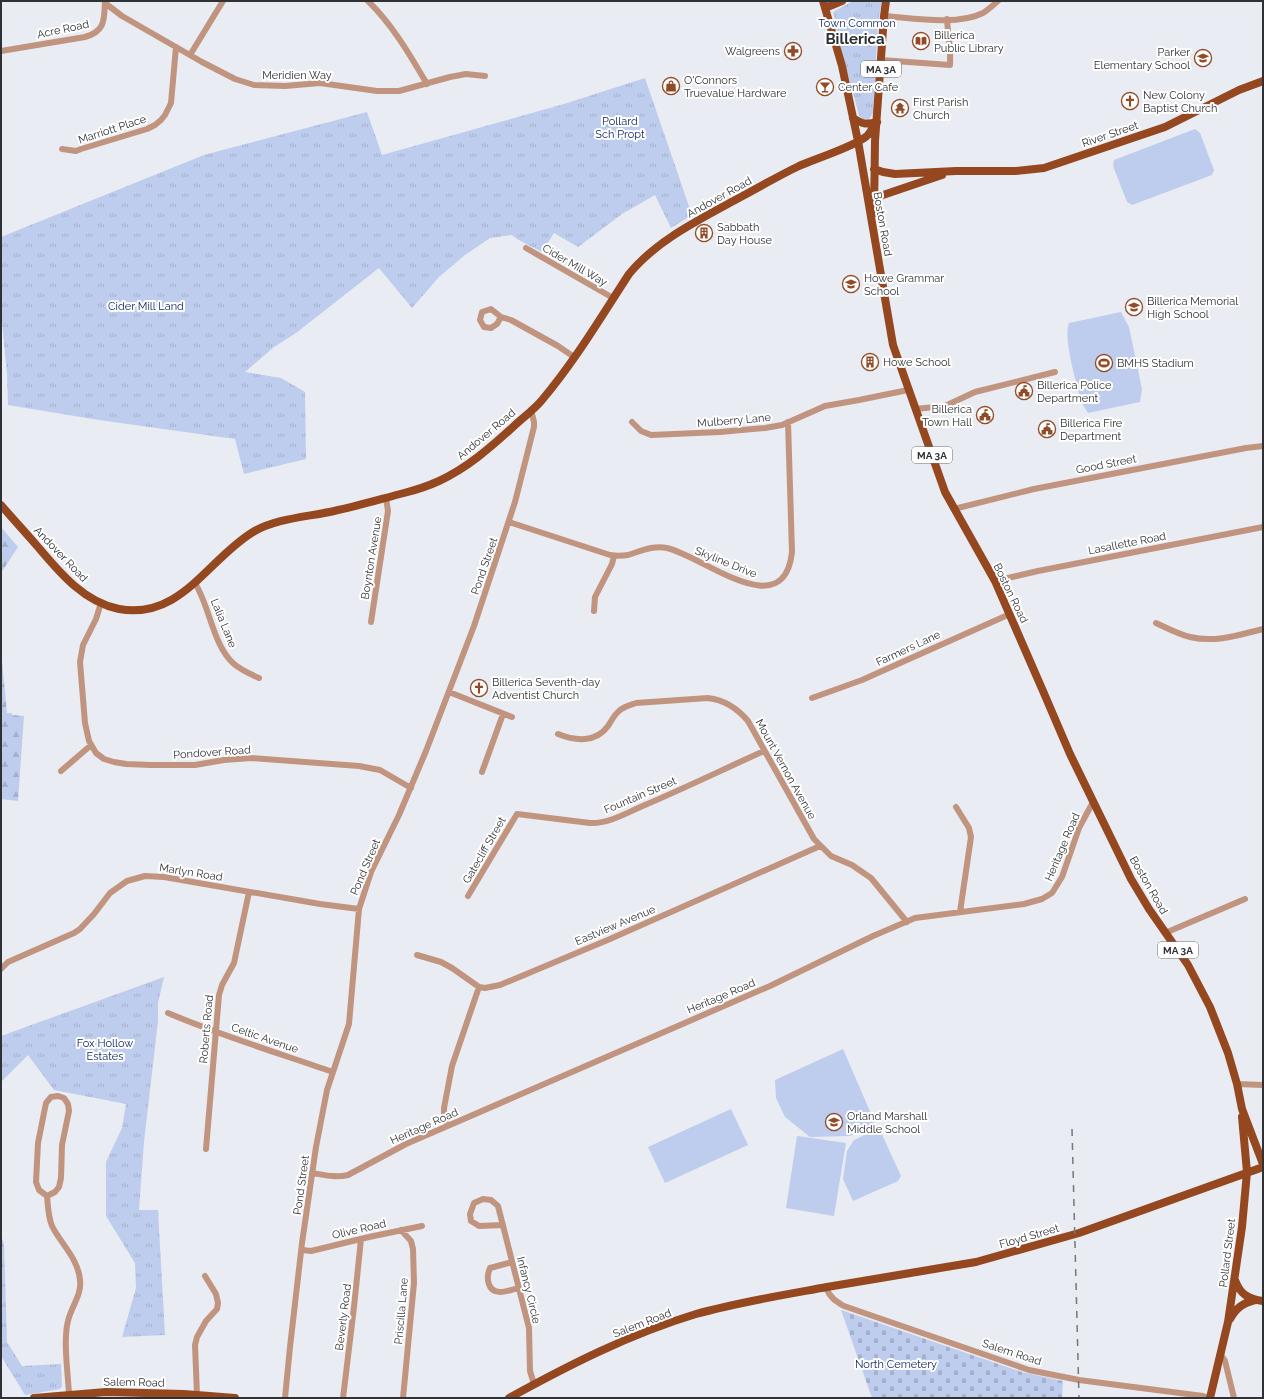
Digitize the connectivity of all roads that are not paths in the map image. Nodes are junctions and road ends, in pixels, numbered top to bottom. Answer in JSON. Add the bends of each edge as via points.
{"nodes":[{"id":1,"x":222,"y":1,"type":"edge"},
{"id":2,"x":368,"y":1,"type":"edge"},
{"id":3,"x":842,"y":1,"type":"edge"},
{"id":4,"x":881,"y":1,"type":"edge"},
{"id":5,"x":886,"y":1,"type":"edge"},
{"id":6,"x":998,"y":1,"type":"edge"},
{"id":7,"x":105,"y":2,"type":"edge"},
{"id":8,"x":824,"y":5,"type":"edge"},
{"id":9,"x":884,"y":16,"type":"junction"},
{"id":10,"x":947,"y":19,"type":"junction"},
{"id":11,"x":176,"y":47,"type":"junction"},
{"id":12,"x":1,"y":52,"type":"edge"},
{"id":13,"x":190,"y":55,"type":"junction"},
{"id":14,"x":881,"y":60,"type":"junction"},
{"id":15,"x":485,"y":76,"type":"dead end"},
{"id":16,"x":1263,"y":81,"type":"edge"},
{"id":17,"x":427,"y":84,"type":"junction"},
{"id":18,"x":854,"y":118,"type":"junction"},
{"id":19,"x":877,"y":122,"type":"junction"},
{"id":20,"x":858,"y":141,"type":"junction"},
{"id":21,"x":62,"y":149,"type":"dead end"},
{"id":22,"x":874,"y":169,"type":"junction"},
{"id":23,"x":956,"y":171,"type":"junction"},
{"id":24,"x":871,"y":197,"type":"junction"},
{"id":25,"x":526,"y":248,"type":"dead end"},
{"id":26,"x":613,"y":298,"type":"junction"},
{"id":27,"x":501,"y":317,"type":"dead end"},
{"id":28,"x":574,"y":357,"type":"junction"},
{"id":29,"x":1056,"y":372,"type":"dead end"},
{"id":30,"x":908,"y":390,"type":"junction"},
{"id":31,"x":915,"y":409,"type":"junction"},
{"id":32,"x":531,"y":410,"type":"junction"},
{"id":33,"x":632,"y":422,"type":"dead end"},
{"id":34,"x":788,"y":422,"type":"junction"},
{"id":35,"x":1263,"y":446,"type":"edge"},
{"id":36,"x":386,"y":498,"type":"junction"},
{"id":37,"x":1,"y":505,"type":"edge"},
{"id":38,"x":954,"y":509,"type":"junction"},
{"id":39,"x":509,"y":522,"type":"junction"},
{"id":40,"x":1263,"y":527,"type":"edge"},
{"id":41,"x":614,"y":556,"type":"junction"},
{"id":42,"x":995,"y":582,"type":"junction"},
{"id":43,"x":195,"y":583,"type":"junction"},
{"id":44,"x":102,"y":603,"type":"junction"},
{"id":45,"x":594,"y":610,"type":"dead end"},
{"id":46,"x":1010,"y":614,"type":"junction"},
{"id":47,"x":371,"y":622,"type":"dead end"},
{"id":48,"x":1156,"y":623,"type":"dead end"},
{"id":49,"x":1263,"y":629,"type":"edge"},
{"id":50,"x":259,"y":678,"type":"dead end"},
{"id":51,"x":449,"y":692,"type":"junction"},
{"id":52,"x":812,"y":698,"type":"dead end"},
{"id":53,"x":503,"y":714,"type":"junction"},
{"id":54,"x":512,"y":717,"type":"dead end"},
{"id":55,"x":558,"y":734,"type":"dead end"},
{"id":56,"x":90,"y":746,"type":"junction"},
{"id":57,"x":764,"y":751,"type":"junction"},
{"id":58,"x":61,"y":771,"type":"dead end"},
{"id":59,"x":482,"y":772,"type":"dead end"},
{"id":60,"x":411,"y":788,"type":"junction"},
{"id":61,"x":1093,"y":802,"type":"junction"},
{"id":62,"x":956,"y":807,"type":"dead end"},
{"id":63,"x":517,"y":814,"type":"joint"},
{"id":64,"x":820,"y":846,"type":"junction"},
{"id":65,"x":249,"y":892,"type":"junction"},
{"id":66,"x":468,"y":896,"type":"dead end"},
{"id":67,"x":1245,"y":899,"type":"dead end"},
{"id":68,"x":359,"y":909,"type":"junction"},
{"id":69,"x":960,"y":912,"type":"junction"},
{"id":70,"x":907,"y":922,"type":"junction"},
{"id":71,"x":1166,"y":932,"type":"junction"},
{"id":72,"x":418,"y":955,"type":"dead end"},
{"id":73,"x":1,"y":969,"type":"edge"},
{"id":74,"x":479,"y":987,"type":"junction"},
{"id":75,"x":168,"y":1013,"type":"dead end"},
{"id":76,"x":215,"y":1032,"type":"junction"},
{"id":77,"x":332,"y":1072,"type":"junction"},
{"id":78,"x":1237,"y":1084,"type":"junction"},
{"id":79,"x":1263,"y":1085,"type":"edge"},
{"id":80,"x":1242,"y":1108,"type":"junction"},
{"id":81,"x":447,"y":1126,"type":"junction"},
{"id":82,"x":206,"y":1149,"type":"dead end"},
{"id":83,"x":1263,"y":1164,"type":"edge"},
{"id":84,"x":1263,"y":1167,"type":"edge"},
{"id":85,"x":1247,"y":1172,"type":"junction"},
{"id":86,"x":312,"y":1173,"type":"junction"},
{"id":87,"x":1228,"y":1180,"type":"junction"},
{"id":88,"x":1245,"y":1190,"type":"junction"},
{"id":89,"x":47,"y":1196,"type":"junction"},
{"id":90,"x":503,"y":1224,"type":"junction"},
{"id":91,"x":422,"y":1226,"type":"dead end"},
{"id":92,"x":401,"y":1230,"type":"junction"},
{"id":93,"x":361,"y":1239,"type":"junction"},
{"id":94,"x":302,"y":1250,"type":"junction"},
{"id":95,"x":512,"y":1262,"type":"junction"},
{"id":96,"x":205,"y":1276,"type":"dead end"},
{"id":97,"x":1234,"y":1277,"type":"junction"},
{"id":98,"x":519,"y":1288,"type":"junction"},
{"id":99,"x":826,"y":1288,"type":"junction"},
{"id":100,"x":792,"y":1293,"type":"joint"},
{"id":101,"x":1259,"y":1300,"type":"edge"},
{"id":102,"x":1228,"y":1322,"type":"junction"},
{"id":103,"x":1221,"y":1355,"type":"junction"},
{"id":104,"x":534,"y":1384,"type":"junction"},
{"id":105,"x":69,"y":1394,"type":"junction"},
{"id":106,"x":197,"y":1395,"type":"junction"},
{"id":107,"x":34,"y":1398,"type":"edge"},
{"id":108,"x":230,"y":1398,"type":"edge"},
{"id":109,"x":285,"y":1398,"type":"edge"},
{"id":110,"x":343,"y":1398,"type":"edge"},
{"id":111,"x":403,"y":1398,"type":"edge"},
{"id":112,"x":508,"y":1398,"type":"edge"},
{"id":113,"x":1207,"y":1398,"type":"edge"},
{"id":114,"x":1210,"y":1398,"type":"edge"},
{"id":115,"x":1234,"y":1398,"type":"edge"}],
"edges":[{"from":1,"to":13,"type":"street"},
{"from":2,"to":17,"type":"street","via":[[380,12]]},
{"from":3,"to":8,"type":"main road","number":"MA 3A"},
{"from":4,"to":9,"type":"main road","number":"MA 3A"},
{"from":5,"to":9,"type":"main road"},
{"from":6,"to":10,"type":"street","via":[[984,12]]},
{"from":7,"to":11,"type":"street","name":"Meridien Way","via":[[122,16]]},
{"from":7,"to":12,"type":"street","name":"Acre Road","via":[[103,23],[94,34]]},
{"from":8,"to":18,"type":"main road","name":"Boston Road","number":"MA 3A"},
{"from":9,"to":10,"type":"street"},
{"from":9,"to":14,"type":"main road","number":"MA 3A"},
{"from":10,"to":14,"type":"street","via":[[950,65]]},
{"from":11,"to":13,"type":"street","name":"Meridien Way"},
{"from":11,"to":21,"type":"street","name":"Marriott Place","via":[[171,103],[165,115],[155,125],[81,149]]},
{"from":13,"to":17,"type":"street","name":"Meridien Way","via":[[235,79],[261,86],[320,82],[386,92]]},
{"from":14,"to":19,"type":"main road","number":"MA 3A"},
{"from":15,"to":17,"type":"street","name":"Meridien Way","via":[[450,76]]},
{"from":16,"to":23,"type":"main road","name":"River Street","via":[[1239,90],[1165,127],[1044,168],[1015,171]]},
{"from":18,"to":19,"type":"main road","via":[[868,125]]},
{"from":18,"to":20,"type":"main road","name":"Boston Road","number":"MA 3A"},
{"from":19,"to":20,"type":"main road","name":"Andover Road","via":[[868,135]]},
{"from":19,"to":22,"type":"main road","number":"MA 3A"},
{"from":20,"to":24,"type":"main road","name":"Boston Road","number":"MA 3A"},
{"from":20,"to":26,"type":"main road","name":"Andover Road","via":[[793,169],[668,238],[639,262]]},
{"from":22,"to":23,"type":"main road","name":"River Street","via":[[896,174]]},
{"from":22,"to":24,"type":"main road","number":"MA 3A"},
{"from":23,"to":24,"type":"main road","name":"River Street"},
{"from":24,"to":30,"type":"main road","name":"Boston Road","number":"MA 3A","via":[[874,236],[893,346]]},
{"from":25,"to":26,"type":"street","name":"Cider Mill Way"},
{"from":26,"to":28,"type":"main road","name":"Andover Road"},
{"from":27,"to":28,"type":"street","via":[[518,324]]},
{"from":28,"to":32,"type":"main road","name":"Andover Road","via":[[541,401]]},
{"from":29,"to":31,"type":"street","via":[[975,392],[945,406]]},
{"from":30,"to":31,"type":"main road","name":"Boston Road","number":"MA 3A"},
{"from":30,"to":34,"type":"street","name":"Mulberry Lane","via":[[825,406]]},
{"from":31,"to":38,"type":"main road","name":"Boston Road","number":"MA 3A"},
{"from":32,"to":36,"type":"main road","name":"Andover Road","via":[[485,452],[460,469],[437,482]]},
{"from":32,"to":39,"type":"street","name":"Pond Street","via":[[534,427]]},
{"from":33,"to":34,"type":"street","name":"Mulberry Lane","via":[[641,431],[650,435],[750,430]]},
{"from":34,"to":41,"type":"street","name":"Skyline Drive","via":[[792,552],[789,568],[782,580],[767,586],[746,584],[664,548],[650,548]]},
{"from":35,"to":38,"type":"street","name":"Good Street","via":[[1039,488]]},
{"from":36,"to":43,"type":"main road","name":"Andover Road","via":[[262,528],[238,543]]},
{"from":36,"to":47,"type":"street","name":"Boynton Avenue","via":[[388,511]]},
{"from":37,"to":44,"type":"main road","name":"Andover Road","via":[[59,571],[82,592]]},
{"from":38,"to":42,"type":"main road","name":"Boston Road","number":"MA 3A"},
{"from":39,"to":41,"type":"street","name":"Skyline Drive"},
{"from":39,"to":51,"type":"street","name":"Pond Street"},
{"from":40,"to":42,"type":"street","name":"Lasallette Road","via":[[1038,571]]},
{"from":41,"to":45,"type":"street","via":[[595,597]]},
{"from":42,"to":46,"type":"main road","name":"Boston Road","number":"MA 3A"},
{"from":43,"to":44,"type":"main road","name":"Andover Road","via":[[169,602],[154,608],[126,610]]},
{"from":43,"to":50,"type":"street","name":"Lalia Lane","via":[[224,653],[238,668]]},
{"from":44,"to":56,"type":"street","via":[[80,658]]},
{"from":46,"to":52,"type":"street","name":"Farmers Lane","via":[[862,680]]},
{"from":46,"to":61,"type":"main road","name":"Boston Road","number":"MA 3A"},
{"from":48,"to":49,"type":"street","via":[[1206,640],[1227,638]]},
{"from":51,"to":53,"type":"street"},
{"from":51,"to":60,"type":"street","name":"Pond Street"},
{"from":53,"to":54,"type":"street"},
{"from":53,"to":59,"type":"street"},
{"from":55,"to":57,"type":"street","name":"Mount Vernon Avenue","via":[[572,739],[591,738],[602,732],[613,716],[625,706],[636,703],[717,699],[730,704],[742,714]]},
{"from":56,"to":58,"type":"street"},
{"from":56,"to":60,"type":"street","name":"Pondover Road","via":[[104,759],[126,764],[190,765],[251,758],[364,767],[383,772]]},
{"from":57,"to":63,"type":"street","name":"Fountain Street","via":[[600,823]]},
{"from":57,"to":64,"type":"street","name":"Mount Vernon Avenue","via":[[810,834]]},
{"from":60,"to":68,"type":"street","name":"Pond Street","via":[[372,872]]},
{"from":61,"to":69,"type":"street","name":"Heritage Road","via":[[1079,828],[1062,877],[1052,893],[1029,903]]},
{"from":61,"to":71,"type":"main road","name":"Boston Road","number":"MA 3A","via":[[1139,893]]},
{"from":62,"to":69,"type":"street","via":[[969,828],[971,837]]},
{"from":63,"to":66,"type":"street","name":"Gatecliff Street"},
{"from":64,"to":70,"type":"street","name":"Mount Vernon Avenue","via":[[831,856],[852,865],[871,878]]},
{"from":64,"to":74,"type":"street","name":"Eastview Avenue","via":[[532,971],[500,984]]},
{"from":65,"to":68,"type":"street","name":"Marlyn Road"},
{"from":65,"to":73,"type":"street","name":"Marlyn Road","via":[[164,877],[135,878],[116,887],[84,926],[74,933],[8,962]]},
{"from":65,"to":76,"type":"street","name":"Roberts Road","via":[[234,963],[218,995]]},
{"from":67,"to":71,"type":"street"},
{"from":68,"to":77,"type":"street","name":"Pond Street","via":[[349,1024]]},
{"from":69,"to":70,"type":"street","name":"Heritage Road","via":[[915,918]]},
{"from":70,"to":81,"type":"street","name":"Heritage Road","via":[[770,986]]},
{"from":71,"to":78,"type":"main road","name":"Boston Road","number":"MA 3A","via":[[1210,1007]]},
{"from":72,"to":74,"type":"street","via":[[441,962]]},
{"from":74,"to":81,"type":"street","via":[[452,1066],[444,1108]]},
{"from":75,"to":76,"type":"street","name":"Celtic Avenue"},
{"from":76,"to":77,"type":"street","name":"Celtic Avenue"},
{"from":76,"to":82,"type":"street","name":"Roberts Road"},
{"from":77,"to":86,"type":"street","name":"Pond Street"},
{"from":78,"to":79,"type":"street"},
{"from":78,"to":80,"type":"main road","name":"Boston Road","number":"MA 3A"},
{"from":80,"to":83,"type":"main road","name":"Boston Road","number":"MA 3A"},
{"from":80,"to":85,"type":"main road","name":"Pollard Street"},
{"from":81,"to":86,"type":"street","name":"Heritage Road","via":[[406,1144],[348,1175]]},
{"from":84,"to":85,"type":"main road","name":"Floyd Street"},
{"from":85,"to":87,"type":"main road","name":"Floyd Street"},
{"from":85,"to":88,"type":"main road","name":"Pollard Street"},
{"from":86,"to":94,"type":"street","name":"Pond Street"},
{"from":87,"to":88,"type":"main road"},
{"from":87,"to":99,"type":"main road","name":"Floyd Street","via":[[1100,1226],[976,1262]]},
{"from":88,"to":97,"type":"main road","name":"Pollard Street"},
{"from":89,"to":89,"type":"street","via":[[39,1190],[36,1182],[38,1143],[46,1103],[58,1096],[64,1098],[69,1111],[62,1145],[59,1187]]},
{"from":89,"to":105,"type":"street","via":[[51,1223],[73,1258],[80,1280],[79,1294],[68,1320],[66,1333]]},
{"from":90,"to":90,"type":"street","name":"Infancy Circle","via":[[479,1226],[471,1221],[470,1214],[474,1203],[483,1199],[491,1200],[498,1206]]},
{"from":90,"to":95,"type":"street","name":"Infancy Circle"},
{"from":91,"to":92,"type":"street","name":"Olive Road"},
{"from":92,"to":93,"type":"street","name":"Olive Road"},
{"from":92,"to":111,"type":"street","name":"Priscilla Lane","via":[[411,1241],[413,1249],[414,1283]]},
{"from":93,"to":94,"type":"street","name":"Olive Road","via":[[311,1251]]},
{"from":93,"to":110,"type":"street","name":"Beverly Road"},
{"from":94,"to":109,"type":"street","name":"Pond Street"},
{"from":95,"to":98,"type":"street","name":"Infancy Circle"},
{"from":95,"to":98,"type":"street","via":[[490,1268],[489,1286],[496,1292]]},
{"from":96,"to":106,"type":"street","via":[[216,1294],[218,1303],[217,1309],[197,1337],[195,1345]]},
{"from":97,"to":101,"type":"main road","via":[[1240,1292],[1248,1298]]},
{"from":97,"to":102,"type":"main road","name":"Pollard Street"},
{"from":98,"to":104,"type":"street","name":"Infancy Circle","via":[[529,1328],[530,1371]]},
{"from":99,"to":100,"type":"main road","name":"Floyd Street"},
{"from":99,"to":113,"type":"street","name":"Salem Road","via":[[835,1302],[844,1306],[1029,1370],[1063,1378]]},
{"from":100,"to":104,"type":"main road","name":"Salem Road","via":[[696,1314],[596,1353]]},
{"from":101,"to":102,"type":"main road","via":[[1247,1302],[1239,1307]]},
{"from":102,"to":103,"type":"main road","name":"Pollard Street"},
{"from":103,"to":114,"type":"main road","name":"Pollard Street"},
{"from":103,"to":115,"type":"street","via":[[1225,1361]]},
{"from":104,"to":112,"type":"main road","name":"Salem Road"},
{"from":105,"to":106,"type":"main road","name":"Salem Road","via":[[113,1392]]},
{"from":105,"to":107,"type":"main road","name":"Salem Road"},
{"from":106,"to":108,"type":"main road","name":"Salem Road"}]}
